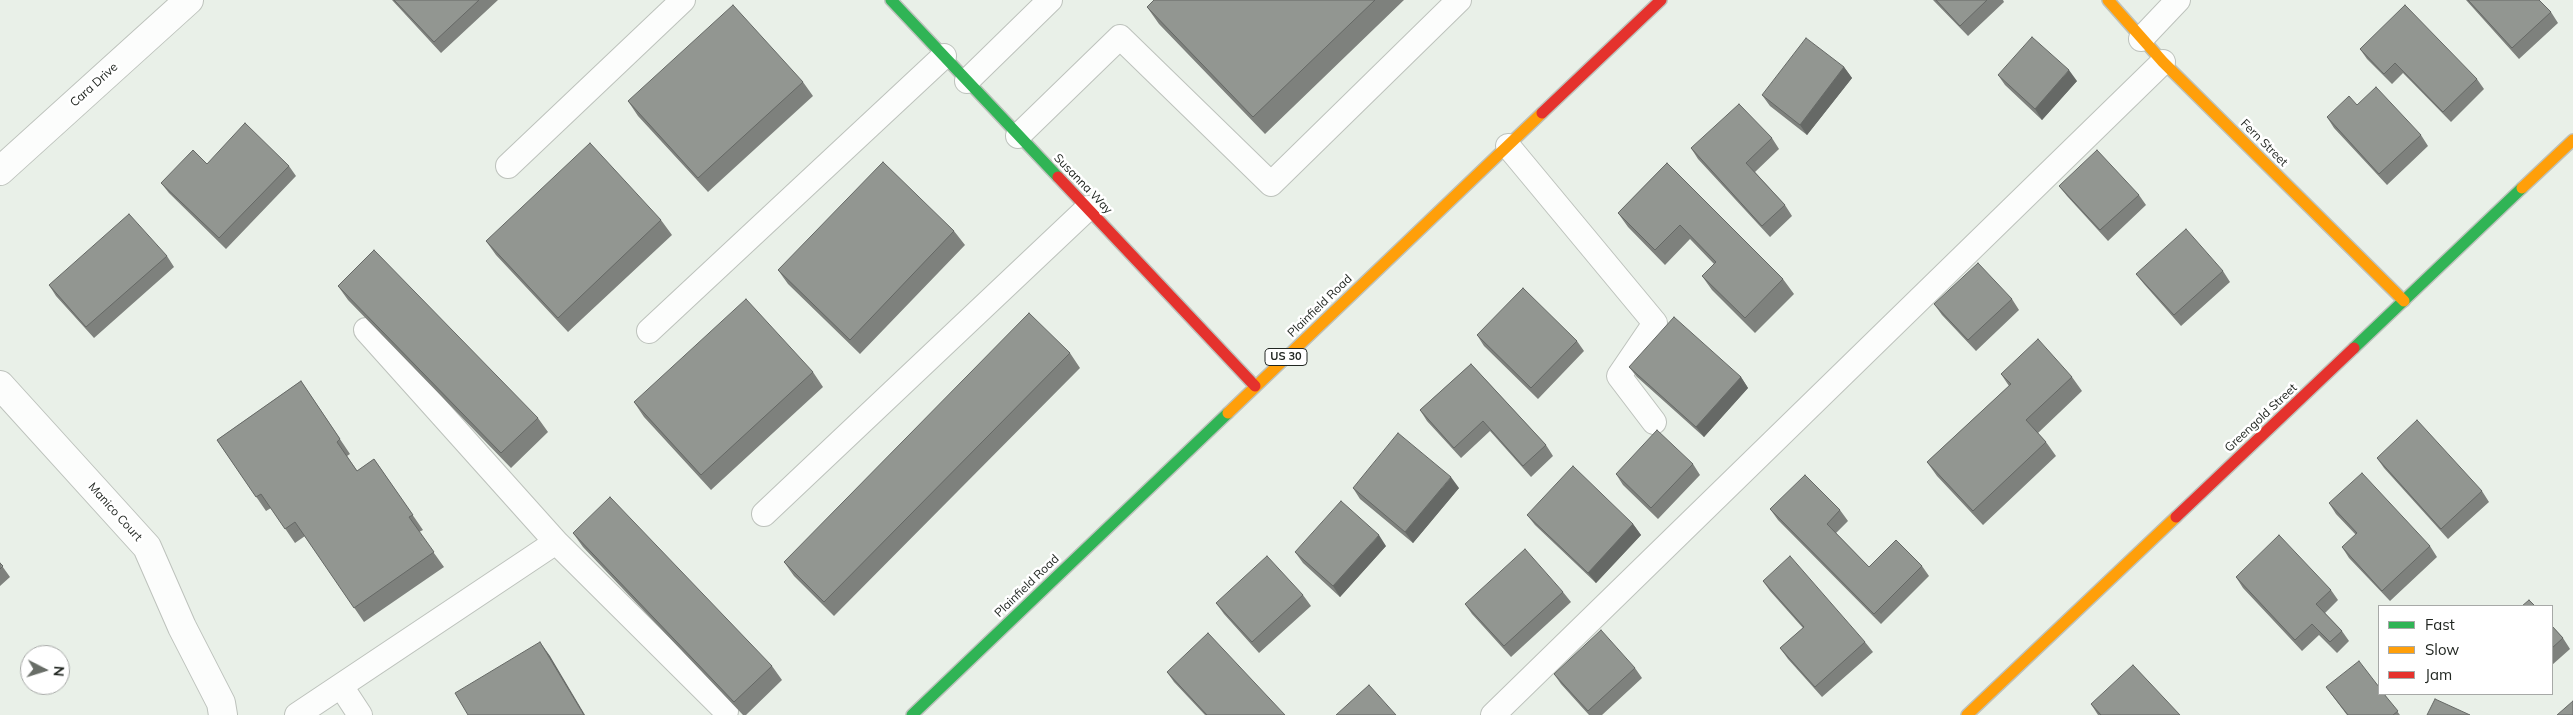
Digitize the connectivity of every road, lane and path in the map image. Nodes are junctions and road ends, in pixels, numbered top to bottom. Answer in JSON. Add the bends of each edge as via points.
{"nodes":[{"id":1,"x":190,"y":0,"type":"edge"},
{"id":2,"x":683,"y":0,"type":"edge"},
{"id":3,"x":891,"y":0,"type":"edge"},
{"id":4,"x":1050,"y":0,"type":"edge"},
{"id":5,"x":1459,"y":0,"type":"edge"},
{"id":6,"x":1661,"y":0,"type":"edge"},
{"id":7,"x":2108,"y":0,"type":"edge"},
{"id":8,"x":2178,"y":0,"type":"edge"},
{"id":9,"x":2141,"y":39,"type":"junction"},
{"id":10,"x":944,"y":56,"type":"junction"},
{"id":11,"x":2163,"y":62,"type":"junction"},
{"id":12,"x":966,"y":82,"type":"junction"},
{"id":13,"x":1018,"y":136,"type":"junction"},
{"id":14,"x":2573,"y":140,"type":"edge"},
{"id":15,"x":1508,"y":146,"type":"junction"},
{"id":16,"x":508,"y":166,"type":"dead end"},
{"id":17,"x":0,"y":171,"type":"edge"},
{"id":18,"x":1088,"y":208,"type":"junction"},
{"id":19,"x":2404,"y":301,"type":"junction"},
{"id":20,"x":366,"y":330,"type":"edge"},
{"id":21,"x":649,"y":331,"type":"dead end"},
{"id":22,"x":0,"y":385,"type":"edge"},
{"id":23,"x":1255,"y":386,"type":"junction"},
{"id":24,"x":1654,"y":422,"type":"dead end"},
{"id":25,"x":764,"y":514,"type":"dead end"},
{"id":26,"x":556,"y":542,"type":"junction"},
{"id":27,"x":341,"y":686,"type":"junction"},
{"id":28,"x":726,"y":712,"type":"edge"},
{"id":29,"x":223,"y":715,"type":"edge"},
{"id":30,"x":298,"y":715,"type":"edge"},
{"id":31,"x":360,"y":715,"type":"edge"},
{"id":32,"x":912,"y":715,"type":"edge"},
{"id":33,"x":1493,"y":715,"type":"edge"},
{"id":34,"x":1967,"y":715,"type":"edge"}],
"edges":[{"from":1,"to":17,"type":"street","name":"Cara Drive"},
{"from":2,"to":16,"type":"lane"},
{"from":3,"to":10,"type":"street","name":"Susanna Way"},
{"from":4,"to":12,"type":"lane"},
{"from":5,"to":13,"type":"lane","via":[[1271,184],[1120,37]]},
{"from":6,"to":15,"type":"street","name":"Plainfield Road","number":"US 30"},
{"from":7,"to":9,"type":"street","name":"Fern Street"},
{"from":8,"to":9,"type":"lane"},
{"from":9,"to":11,"type":"street","name":"Fern Street"},
{"from":10,"to":12,"type":"street","name":"Susanna Way"},
{"from":10,"to":21,"type":"lane"},
{"from":11,"to":19,"type":"street","name":"Fern Street"},
{"from":11,"to":33,"type":"lane"},
{"from":12,"to":13,"type":"street","name":"Susanna Way"},
{"from":13,"to":18,"type":"street","name":"Susanna Way"},
{"from":14,"to":19,"type":"street","name":"Greengold Street"},
{"from":15,"to":23,"type":"street","name":"Plainfield Road","number":"US 30"},
{"from":15,"to":24,"type":"lane","via":[[1655,323],[1619,376]]},
{"from":18,"to":23,"type":"street","name":"Susanna Way"},
{"from":18,"to":25,"type":"lane"},
{"from":19,"to":34,"type":"street","name":"Greengold Street"},
{"from":20,"to":26,"type":"lane"},
{"from":22,"to":29,"type":"street","name":"Manico Court","via":[[147,547],[182,627],[221,703]]},
{"from":23,"to":32,"type":"street","name":"Plainfield Road","number":"US 30"},
{"from":26,"to":27,"type":"lane"},
{"from":26,"to":28,"type":"lane"},
{"from":27,"to":30,"type":"lane"},
{"from":27,"to":31,"type":"lane"}]}
